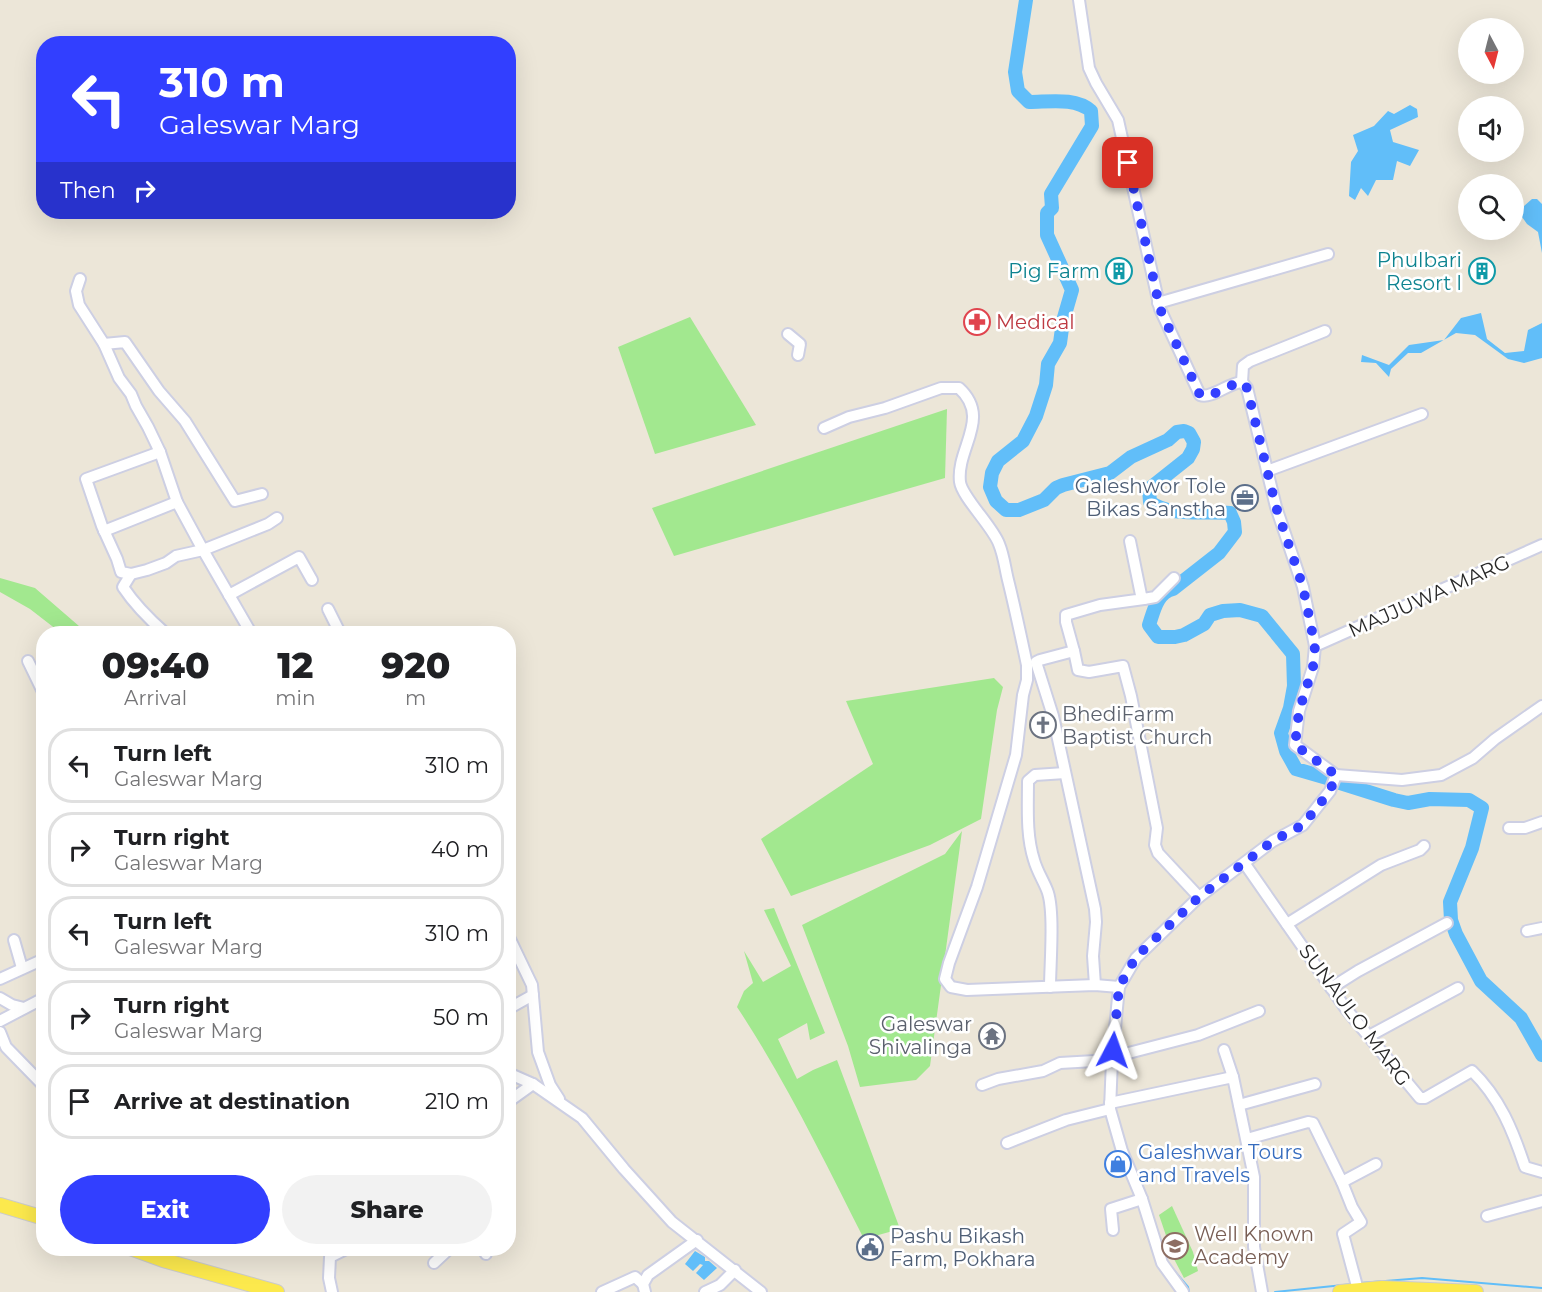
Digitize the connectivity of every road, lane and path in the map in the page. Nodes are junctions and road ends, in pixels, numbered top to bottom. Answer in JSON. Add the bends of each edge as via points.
{"nodes":[{"id":1,"x":1078,"y":0,"type":"edge"},
{"id":2,"x":1328,"y":254,"type":"dead end"},
{"id":3,"x":80,"y":279,"type":"dead end"},
{"id":4,"x":1158,"y":303,"type":"junction"},
{"id":5,"x":1325,"y":331,"type":"dead end"},
{"id":6,"x":788,"y":334,"type":"dead end"},
{"id":7,"x":104,"y":344,"type":"junction"},
{"id":8,"x":798,"y":355,"type":"dead end"},
{"id":9,"x":1242,"y":382,"type":"junction"},
{"id":10,"x":1422,"y":414,"type":"dead end"},
{"id":11,"x":824,"y":429,"type":"dead end"},
{"id":12,"x":160,"y":452,"type":"junction"},
{"id":13,"x":1268,"y":471,"type":"junction"},
{"id":14,"x":262,"y":494,"type":"dead end"},
{"id":15,"x":177,"y":502,"type":"junction"},
{"id":16,"x":277,"y":518,"type":"dead end"},
{"id":17,"x":104,"y":531,"type":"junction"},
{"id":18,"x":1130,"y":540,"type":"dead end"},
{"id":19,"x":1542,"y":545,"type":"edge"},
{"id":20,"x":202,"y":550,"type":"junction"},
{"id":21,"x":131,"y":574,"type":"junction"},
{"id":22,"x":1174,"y":578,"type":"dead end"},
{"id":23,"x":312,"y":580,"type":"dead end"},
{"id":24,"x":229,"y":595,"type":"junction"},
{"id":25,"x":1144,"y":599,"type":"junction"},
{"id":26,"x":328,"y":609,"type":"dead end"},
{"id":27,"x":158,"y":626,"type":"edge"},
{"id":28,"x":247,"y":626,"type":"edge"},
{"id":29,"x":336,"y":626,"type":"edge"},
{"id":30,"x":1315,"y":646,"type":"junction"},
{"id":31,"x":1074,"y":651,"type":"junction"},
{"id":32,"x":28,"y":661,"type":"dead end"},
{"id":33,"x":36,"y":678,"type":"edge"},
{"id":34,"x":1542,"y":706,"type":"edge"},
{"id":35,"x":1065,"y":773,"type":"junction"},
{"id":36,"x":1336,"y":775,"type":"junction"},
{"id":37,"x":1542,"y":822,"type":"edge"},
{"id":38,"x":1509,"y":828,"type":"dead end"},
{"id":39,"x":1424,"y":846,"type":"dead end"},
{"id":40,"x":1245,"y":864,"type":"junction"},
{"id":41,"x":1199,"y":897,"type":"junction"},
{"id":42,"x":1447,"y":923,"type":"dead end"},
{"id":43,"x":1287,"y":924,"type":"junction"},
{"id":44,"x":1542,"y":928,"type":"edge"},
{"id":45,"x":1527,"y":932,"type":"dead end"},
{"id":46,"x":14,"y":940,"type":"dead end"},
{"id":47,"x":516,"y":952,"type":"edge"},
{"id":48,"x":36,"y":962,"type":"edge"},
{"id":49,"x":22,"y":968,"type":"junction"},
{"id":50,"x":0,"y":979,"type":"edge"},
{"id":51,"x":1095,"y":985,"type":"junction"},
{"id":52,"x":1050,"y":987,"type":"junction"},
{"id":53,"x":1119,"y":987,"type":"junction"},
{"id":54,"x":1331,"y":988,"type":"junction"},
{"id":55,"x":1458,"y":988,"type":"dead end"},
{"id":56,"x":533,"y":996,"type":"junction"},
{"id":57,"x":0,"y":999,"type":"edge"},
{"id":58,"x":36,"y":1002,"type":"edge"},
{"id":59,"x":516,"y":1005,"type":"edge"},
{"id":60,"x":24,"y":1008,"type":"junction"},
{"id":61,"x":1259,"y":1011,"type":"dead end"},
{"id":62,"x":0,"y":1021,"type":"edge"},
{"id":63,"x":0,"y":1032,"type":"edge"},
{"id":64,"x":1369,"y":1036,"type":"junction"},
{"id":65,"x":1224,"y":1050,"type":"dead end"},
{"id":66,"x":1112,"y":1058,"type":"junction"},
{"id":67,"x":516,"y":1077,"type":"edge"},
{"id":68,"x":1233,"y":1077,"type":"junction"},
{"id":69,"x":36,"y":1078,"type":"edge"},
{"id":70,"x":532,"y":1084,"type":"junction"},
{"id":71,"x":1315,"y":1084,"type":"dead end"},
{"id":72,"x":982,"y":1085,"type":"dead end"},
{"id":73,"x":516,"y":1096,"type":"edge"},
{"id":74,"x":560,"y":1101,"type":"junction"},
{"id":75,"x":1239,"y":1105,"type":"junction"},
{"id":76,"x":1110,"y":1106,"type":"junction"},
{"id":77,"x":1247,"y":1139,"type":"junction"},
{"id":78,"x":1007,"y":1143,"type":"dead end"},
{"id":79,"x":1376,"y":1164,"type":"dead end"},
{"id":80,"x":1542,"y":1172,"type":"edge"},
{"id":81,"x":1342,"y":1182,"type":"junction"},
{"id":82,"x":1142,"y":1199,"type":"junction"},
{"id":83,"x":1542,"y":1201,"type":"edge"},
{"id":84,"x":0,"y":1205,"type":"edge"},
{"id":85,"x":36,"y":1216,"type":"edge"},
{"id":86,"x":1486,"y":1216,"type":"dead end"},
{"id":87,"x":1113,"y":1230,"type":"dead end"},
{"id":88,"x":697,"y":1240,"type":"junction"},
{"id":89,"x":152,"y":1256,"type":"edge"},
{"id":90,"x":332,"y":1256,"type":"edge"},
{"id":91,"x":441,"y":1256,"type":"edge"},
{"id":92,"x":434,"y":1263,"type":"dead end"},
{"id":93,"x":735,"y":1270,"type":"junction"},
{"id":94,"x":644,"y":1288,"type":"edge"},
{"id":95,"x":1358,"y":1290,"type":"junction"},
{"id":96,"x":1414,"y":1290,"type":"edge"},
{"id":97,"x":277,"y":1292,"type":"edge"},
{"id":98,"x":332,"y":1292,"type":"edge"},
{"id":99,"x":602,"y":1292,"type":"edge"},
{"id":100,"x":705,"y":1292,"type":"edge"},
{"id":101,"x":760,"y":1292,"type":"edge"},
{"id":102,"x":1183,"y":1292,"type":"edge"},
{"id":103,"x":1262,"y":1292,"type":"edge"},
{"id":104,"x":1340,"y":1292,"type":"edge"},
{"id":105,"x":1476,"y":1292,"type":"edge"}],
"edges":[{"from":1,"to":4,"type":"street","via":[[1089,68],[1118,120]]},
{"from":2,"to":4,"type":"street"},
{"from":3,"to":7,"type":"street","via":[[76,291],[79,305]]},
{"from":4,"to":9,"type":"street","via":[[1200,395],[1207,396]]},
{"from":5,"to":9,"type":"street","via":[[1250,361],[1243,366]]},
{"from":6,"to":8,"type":"street","via":[[800,344]]},
{"from":7,"to":12,"type":"street"},
{"from":7,"to":14,"type":"street","via":[[125,342],[184,421],[235,501]]},
{"from":9,"to":13,"type":"street","via":[[1247,388]]},
{"from":10,"to":13,"type":"street"},
{"from":11,"to":52,"type":"street","via":[[849,417],[941,388],[959,388],[972,406],[973,424],[960,468],[960,486],[992,531],[1004,556],[1028,680],[1016,755],[945,979],[951,987],[967,990]]},
{"from":12,"to":15,"type":"street"},
{"from":12,"to":17,"type":"street","via":[[86,479]]},
{"from":13,"to":30,"type":"street","via":[[1303,587]]},
{"from":15,"to":17,"type":"street"},
{"from":15,"to":20,"type":"street"},
{"from":16,"to":20,"type":"street"},
{"from":17,"to":21,"type":"street","via":[[121,572]]},
{"from":18,"to":25,"type":"street"},
{"from":19,"to":30,"type":"street","name":"MAJJUWA MARG"},
{"from":20,"to":21,"type":"street"},
{"from":20,"to":24,"type":"street"},
{"from":21,"to":27,"type":"street","via":[[123,587]]},
{"from":22,"to":25,"type":"street","via":[[1155,597]]},
{"from":23,"to":24,"type":"street","via":[[299,557]]},
{"from":24,"to":28,"type":"street"},
{"from":25,"to":31,"type":"street","via":[[1066,615]]},
{"from":26,"to":29,"type":"street"},
{"from":30,"to":36,"type":"street","via":[[1295,745]]},
{"from":31,"to":35,"type":"street","via":[[1036,662]]},
{"from":31,"to":41,"type":"street","via":[[1078,670],[1123,666],[1157,828],[1155,845],[1167,864]]},
{"from":32,"to":33,"type":"street"},
{"from":34,"to":36,"type":"street","via":[[1473,758],[1441,775],[1402,780]]},
{"from":35,"to":51,"type":"street","via":[[1095,909]]},
{"from":35,"to":52,"type":"street","via":[[1035,775],[1028,782],[1027,813],[1033,859],[1047,890],[1050,914]]},
{"from":36,"to":40,"type":"street","via":[[1330,791],[1303,825],[1273,841]]},
{"from":37,"to":38,"type":"street"},
{"from":39,"to":43,"type":"street","via":[[1381,865]]},
{"from":40,"to":41,"type":"street"},
{"from":40,"to":43,"type":"street","name":"SUNAULO MARG"},
{"from":41,"to":53,"type":"street","via":[[1136,957]]},
{"from":42,"to":54,"type":"street"},
{"from":43,"to":54,"type":"street","name":"SUNAULO MARG"},
{"from":44,"to":45,"type":"street"},
{"from":46,"to":49,"type":"street"},
{"from":47,"to":56,"type":"street","via":[[532,985]]},
{"from":48,"to":49,"type":"street"},
{"from":49,"to":50,"type":"street"},
{"from":51,"to":52,"type":"street"},
{"from":51,"to":53,"type":"street"},
{"from":53,"to":66,"type":"street"},
{"from":54,"to":64,"type":"street","name":"SUNAULO MARG"},
{"from":55,"to":64,"type":"street"},
{"from":56,"to":59,"type":"street"},
{"from":56,"to":74,"type":"street","via":[[538,1052]]},
{"from":57,"to":60,"type":"street"},
{"from":58,"to":60,"type":"street"},
{"from":60,"to":62,"type":"street"},
{"from":61,"to":66,"type":"street","via":[[1198,1035]]},
{"from":63,"to":69,"type":"street","via":[[6,1047]]},
{"from":64,"to":80,"type":"street","name":"SUNAULO MARG","via":[[1419,1098],[1472,1071],[1498,1101],[1525,1167]]},
{"from":65,"to":68,"type":"street"},
{"from":66,"to":72,"type":"street","via":[[1060,1063],[1043,1071]]},
{"from":66,"to":76,"type":"street"},
{"from":67,"to":70,"type":"street"},
{"from":68,"to":75,"type":"street"},
{"from":68,"to":76,"type":"street"},
{"from":70,"to":73,"type":"street"},
{"from":70,"to":74,"type":"street"},
{"from":71,"to":75,"type":"street"},
{"from":74,"to":88,"type":"street","via":[[582,1118],[672,1222]]},
{"from":75,"to":77,"type":"street"},
{"from":76,"to":78,"type":"street"},
{"from":76,"to":82,"type":"street","via":[[1122,1151]]},
{"from":77,"to":81,"type":"street","via":[[1313,1123]]},
{"from":77,"to":103,"type":"street","via":[[1254,1177],[1254,1246]]},
{"from":79,"to":81,"type":"street"},
{"from":81,"to":95,"type":"street","via":[[1361,1222],[1343,1234]]},
{"from":82,"to":87,"type":"street","via":[[1111,1209]]},
{"from":82,"to":102,"type":"street","via":[[1162,1263]]},
{"from":83,"to":86,"type":"street"},
{"from":84,"to":85,"type":"main road"},
{"from":88,"to":93,"type":"street"},
{"from":88,"to":94,"type":"street","via":[[648,1275]]},
{"from":89,"to":97,"type":"main road"},
{"from":90,"to":98,"type":"street"},
{"from":91,"to":92,"type":"street"},
{"from":93,"to":100,"type":"street","via":[[720,1285]]},
{"from":93,"to":101,"type":"street"},
{"from":94,"to":99,"type":"street","via":[[635,1277]]},
{"from":95,"to":96,"type":"main road"},
{"from":95,"to":104,"type":"main road"},
{"from":96,"to":105,"type":"main road"}]}
